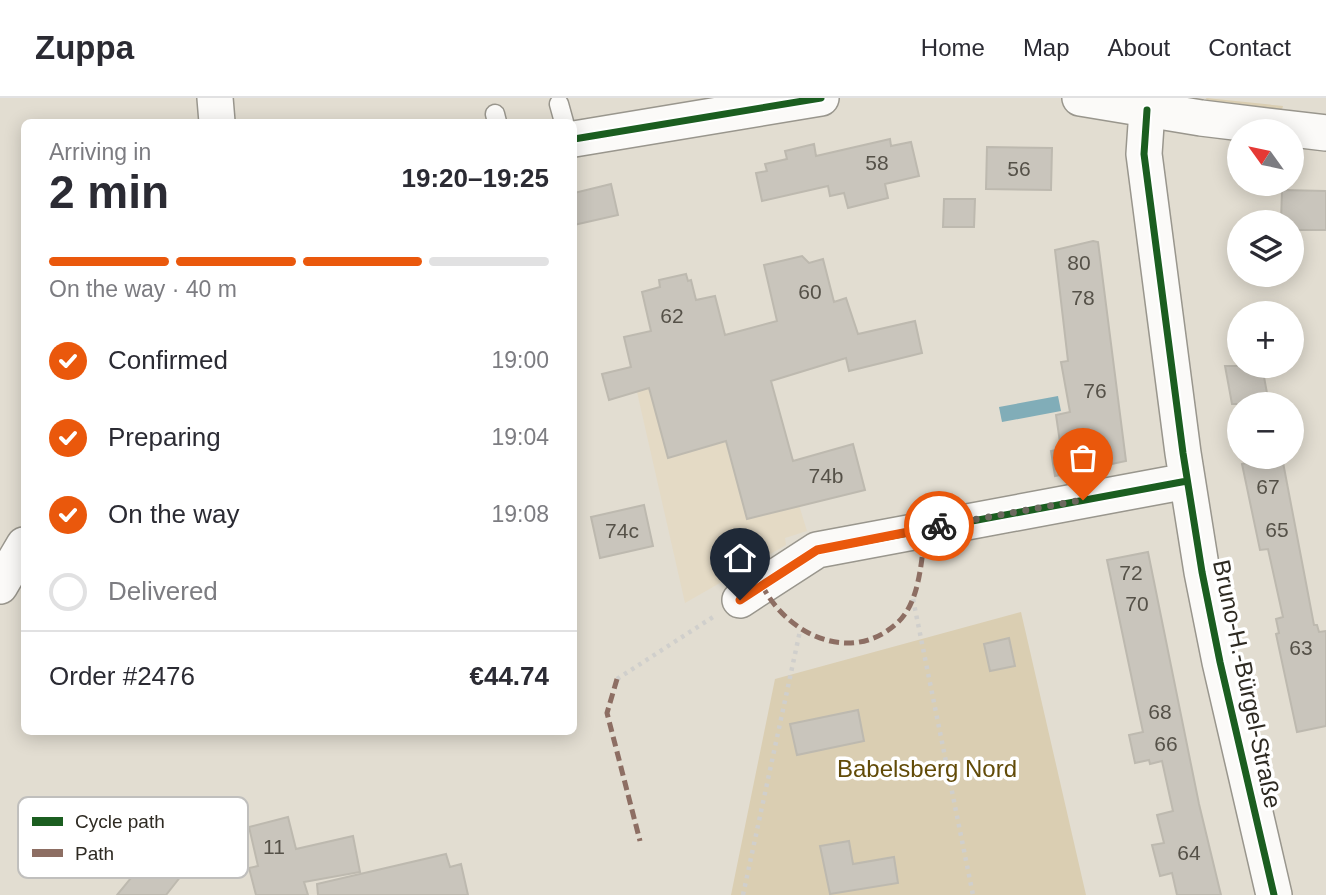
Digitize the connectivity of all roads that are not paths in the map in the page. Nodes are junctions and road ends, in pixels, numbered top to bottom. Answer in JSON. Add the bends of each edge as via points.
{"nodes":[{"id":1,"x":215,"y":98,"type":"edge"},
{"id":2,"x":821,"y":98,"type":"edge"},
{"id":3,"x":1080,"y":98,"type":"edge"},
{"id":4,"x":559,"y":104,"type":"dead end"},
{"id":5,"x":1147,"y":110,"type":"junction"},
{"id":6,"x":217,"y":119,"type":"edge"},
{"id":7,"x":563,"y":119,"type":"edge"},
{"id":8,"x":1326,"y":132,"type":"edge"},
{"id":9,"x":577,"y":139,"type":"edge"},
{"id":10,"x":1187,"y":481,"type":"junction"},
{"id":11,"x":21,"y":550,"type":"edge"},
{"id":12,"x":0,"y":586,"type":"edge"},
{"id":13,"x":740,"y":600,"type":"road end"},
{"id":14,"x":1275,"y":895,"type":"edge"}],
"edges":[{"from":1,"to":6,"type":"street"},
{"from":2,"to":9,"type":"street"},
{"from":3,"to":5,"type":"street"},
{"from":4,"to":7,"type":"lane"},
{"from":5,"to":8,"type":"street"},
{"from":5,"to":10,"type":"street","name":"Bruno-H.-Bürgel-Straße","via":[[1144,154]]},
{"from":10,"to":13,"type":"street","via":[[817,550]]},
{"from":10,"to":14,"type":"street","name":"Bruno-H.-Bürgel-Straße","via":[[1220,662]]},
{"from":11,"to":12,"type":"street"}]}
